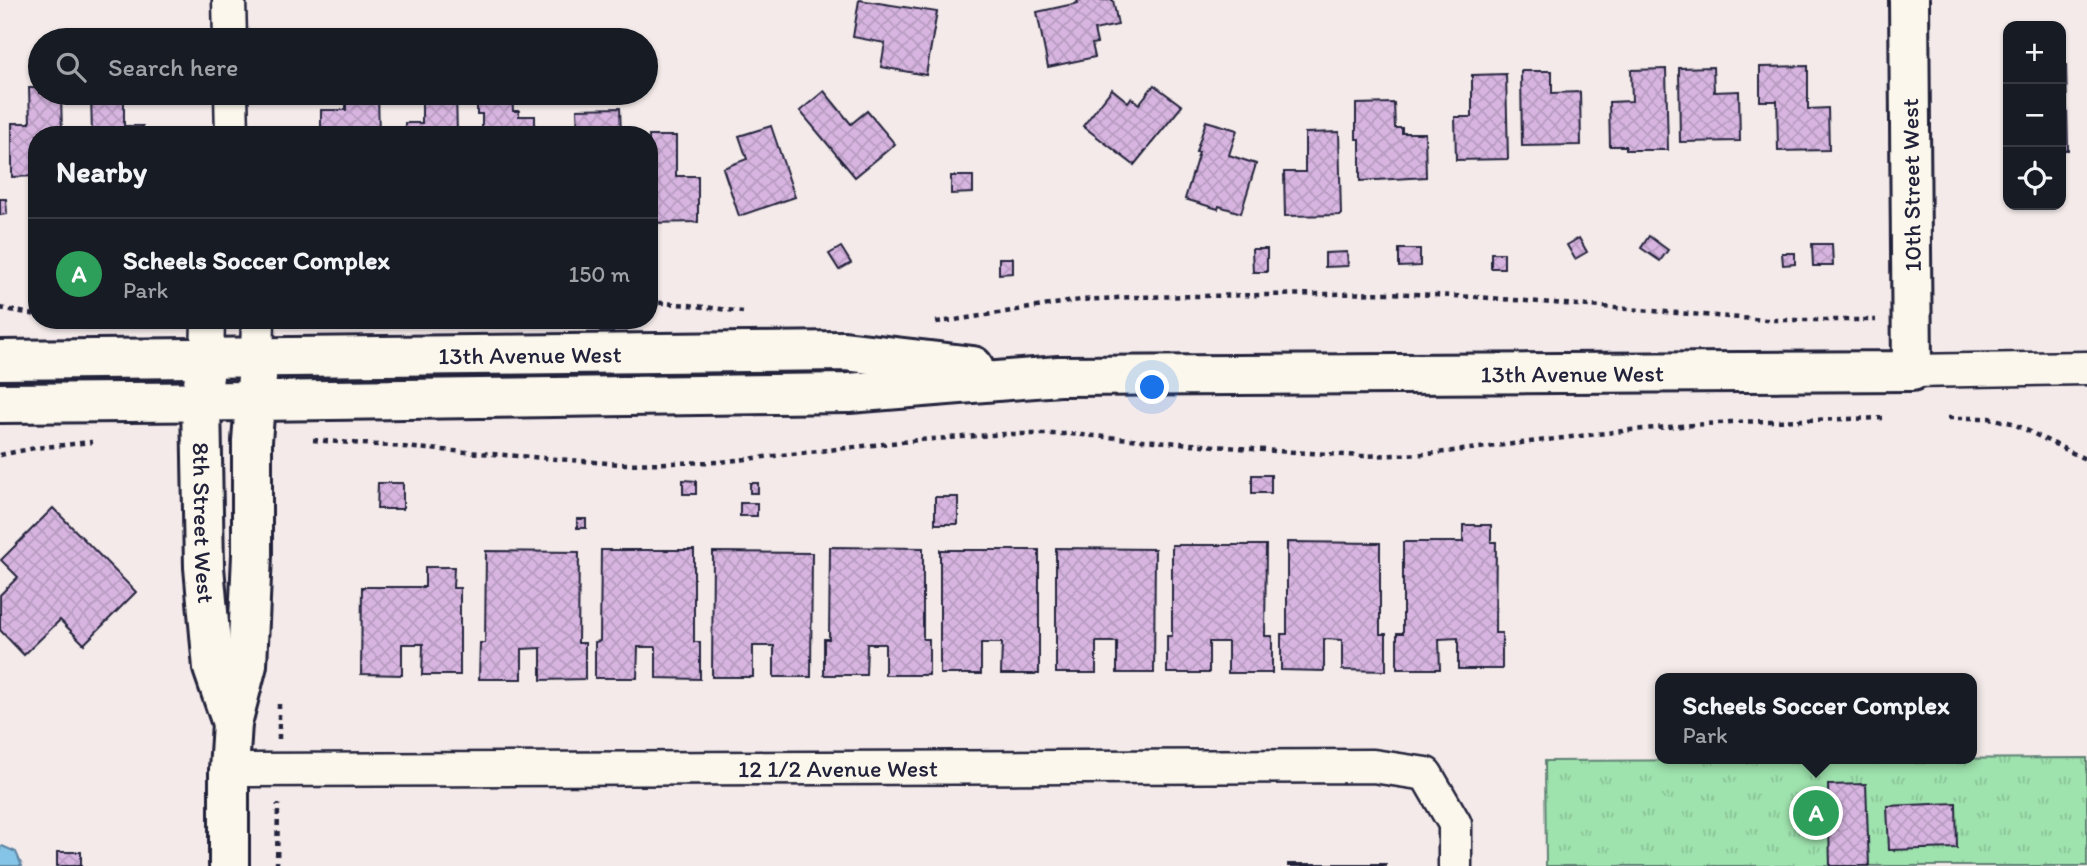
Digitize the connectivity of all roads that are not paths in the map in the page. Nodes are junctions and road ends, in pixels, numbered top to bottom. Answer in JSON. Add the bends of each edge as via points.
{"nodes":[{"id":1,"x":229,"y":0,"type":"edge"},
{"id":2,"x":1909,"y":0,"type":"edge"},
{"id":3,"x":230,"y":28,"type":"edge"},
{"id":4,"x":232,"y":105,"type":"edge"},
{"id":5,"x":233,"y":126,"type":"edge"},
{"id":6,"x":208,"y":329,"type":"edge"},
{"id":7,"x":258,"y":329,"type":"edge"},
{"id":8,"x":257,"y":358,"type":"junction"},
{"id":9,"x":207,"y":359,"type":"junction"},
{"id":10,"x":0,"y":360,"type":"edge"},
{"id":11,"x":2087,"y":368,"type":"edge"},
{"id":12,"x":1912,"y":371,"type":"junction"},
{"id":13,"x":1059,"y":376,"type":"junction"},
{"id":14,"x":201,"y":401,"type":"junction"},
{"id":15,"x":256,"y":401,"type":"junction"},
{"id":16,"x":0,"y":403,"type":"edge"},
{"id":17,"x":232,"y":723,"type":"junction"},
{"id":18,"x":229,"y":770,"type":"junction"},
{"id":19,"x":229,"y":866,"type":"edge"},
{"id":20,"x":1455,"y":866,"type":"edge"}],
"edges":[{"from":1,"to":3,"type":"street"},
{"from":2,"to":12,"type":"street","name":"10th Street West"},
{"from":4,"to":5,"type":"street"},
{"from":6,"to":9,"type":"street","name":"8th Street West"},
{"from":7,"to":8,"type":"street","name":"8th Street West"},
{"from":8,"to":9,"type":"street","name":"13th Avenue West"},
{"from":8,"to":13,"type":"street","name":"13th Avenue West","via":[[844,351]]},
{"from":8,"to":15,"type":"street","name":"8th Street West"},
{"from":9,"to":10,"type":"street","name":"13th Avenue West"},
{"from":9,"to":14,"type":"street","name":"8th Street West"},
{"from":11,"to":12,"type":"street","name":"13th Avenue West"},
{"from":12,"to":13,"type":"street","name":"13th Avenue West"},
{"from":13,"to":15,"type":"street","name":"13th Avenue West","via":[[849,393]]},
{"from":14,"to":15,"type":"street","name":"13th Avenue West"},
{"from":14,"to":16,"type":"street","name":"13th Avenue West"},
{"from":14,"to":17,"type":"street","name":"8th Street West","via":[[204,566],[213,668]]},
{"from":15,"to":17,"type":"street","name":"8th Street West","via":[[247,665]]},
{"from":17,"to":18,"type":"street","name":"8th Street West"},
{"from":18,"to":19,"type":"street","name":"8th Street West"},
{"from":18,"to":20,"type":"street","name":"12 1/2 Avenue West","via":[[1373,766],[1426,774],[1455,824]]}]}
